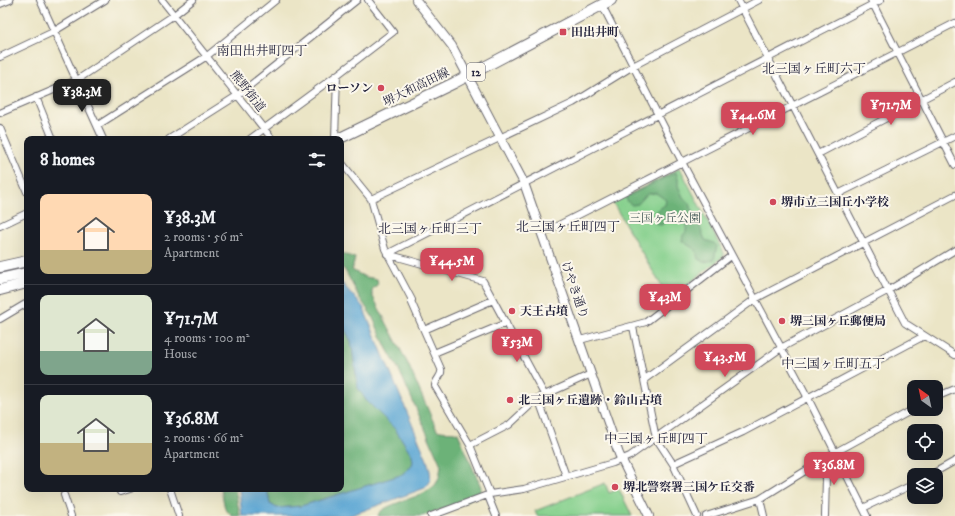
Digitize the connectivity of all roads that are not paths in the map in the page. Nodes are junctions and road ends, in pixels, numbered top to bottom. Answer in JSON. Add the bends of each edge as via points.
{"nodes":[{"id":1,"x":10,"y":0,"type":"edge"},
{"id":2,"x":40,"y":0,"type":"edge"},
{"id":3,"x":105,"y":0,"type":"edge"},
{"id":4,"x":162,"y":0,"type":"edge"},
{"id":5,"x":193,"y":0,"type":"edge"},
{"id":6,"x":276,"y":0,"type":"edge"},
{"id":7,"x":357,"y":0,"type":"edge"},
{"id":8,"x":368,"y":0,"type":"edge"},
{"id":9,"x":416,"y":0,"type":"edge"},
{"id":10,"x":611,"y":0,"type":"edge"},
{"id":11,"x":738,"y":0,"type":"edge"},
{"id":12,"x":759,"y":0,"type":"edge"},
{"id":13,"x":881,"y":0,"type":"edge"},
{"id":14,"x":872,"y":2,"type":"edge"},
{"id":15,"x":0,"y":4,"type":"edge"},
{"id":16,"x":602,"y":5,"type":"junction"},
{"id":17,"x":743,"y":8,"type":"junction"},
{"id":18,"x":174,"y":15,"type":"junction"},
{"id":19,"x":955,"y":23,"type":"edge"},
{"id":20,"x":53,"y":32,"type":"junction"},
{"id":21,"x":897,"y":52,"type":"junction"},
{"id":22,"x":207,"y":56,"type":"junction"},
{"id":23,"x":0,"y":57,"type":"edge"},
{"id":24,"x":768,"y":58,"type":"junction"},
{"id":25,"x":633,"y":66,"type":"junction"},
{"id":26,"x":337,"y":75,"type":"junction"},
{"id":27,"x":467,"y":76,"type":"junction"},
{"id":28,"x":77,"y":80,"type":"junction"},
{"id":29,"x":955,"y":82,"type":"edge"},
{"id":30,"x":238,"y":95,"type":"junction"},
{"id":31,"x":36,"y":97,"type":"junction"},
{"id":32,"x":922,"y":99,"type":"junction"},
{"id":33,"x":792,"y":105,"type":"junction"},
{"id":34,"x":0,"y":113,"type":"edge"},
{"id":35,"x":658,"y":115,"type":"junction"},
{"id":36,"x":98,"y":126,"type":"junction"},
{"id":37,"x":0,"y":128,"type":"edge"},
{"id":38,"x":264,"y":130,"type":"junction"},
{"id":39,"x":52,"y":136,"type":"edge"},
{"id":40,"x":102,"y":136,"type":"edge"},
{"id":41,"x":174,"y":136,"type":"edge"},
{"id":42,"x":255,"y":136,"type":"edge"},
{"id":43,"x":269,"y":136,"type":"edge"},
{"id":44,"x":335,"y":136,"type":"edge"},
{"id":45,"x":344,"y":136,"type":"edge"},
{"id":46,"x":955,"y":136,"type":"edge"},
{"id":47,"x":500,"y":137,"type":"junction"},
{"id":48,"x":943,"y":142,"type":"junction"},
{"id":49,"x":818,"y":154,"type":"junction"},
{"id":50,"x":682,"y":162,"type":"junction"},
{"id":51,"x":955,"y":165,"type":"edge"},
{"id":52,"x":344,"y":166,"type":"edge"},
{"id":53,"x":524,"y":184,"type":"junction"},
{"id":54,"x":24,"y":185,"type":"edge"},
{"id":55,"x":838,"y":194,"type":"junction"},
{"id":56,"x":955,"y":195,"type":"edge"},
{"id":57,"x":371,"y":199,"type":"junction"},
{"id":58,"x":24,"y":214,"type":"edge"},
{"id":59,"x":0,"y":226,"type":"edge"},
{"id":60,"x":543,"y":233,"type":"junction"},
{"id":61,"x":863,"y":242,"type":"junction"},
{"id":62,"x":955,"y":250,"type":"edge"},
{"id":63,"x":387,"y":254,"type":"junction"},
{"id":64,"x":731,"y":256,"type":"junction"},
{"id":65,"x":24,"y":262,"type":"edge"},
{"id":66,"x":0,"y":267,"type":"edge"},
{"id":67,"x":24,"y":273,"type":"edge"},
{"id":68,"x":0,"y":279,"type":"edge"},
{"id":69,"x":24,"y":284,"type":"edge"},
{"id":70,"x":0,"y":290,"type":"edge"},
{"id":71,"x":887,"y":291,"type":"junction"},
{"id":72,"x":755,"y":299,"type":"junction"},
{"id":73,"x":493,"y":300,"type":"junction"},
{"id":74,"x":24,"y":305,"type":"edge"},
{"id":75,"x":0,"y":319,"type":"edge"},
{"id":76,"x":506,"y":324,"type":"junction"},
{"id":77,"x":633,"y":327,"type":"junction"},
{"id":78,"x":424,"y":330,"type":"junction"},
{"id":79,"x":924,"y":336,"type":"junction"},
{"id":80,"x":580,"y":340,"type":"junction"},
{"id":81,"x":781,"y":348,"type":"junction"},
{"id":82,"x":434,"y":353,"type":"junction"},
{"id":83,"x":955,"y":355,"type":"edge"},
{"id":84,"x":591,"y":374,"type":"junction"},
{"id":85,"x":645,"y":379,"type":"junction"},
{"id":86,"x":955,"y":389,"type":"edge"},
{"id":87,"x":943,"y":394,"type":"edge"},
{"id":88,"x":541,"y":396,"type":"junction"},
{"id":89,"x":808,"y":398,"type":"junction"},
{"id":90,"x":907,"y":413,"type":"edge"},
{"id":91,"x":656,"y":438,"type":"junction"},
{"id":92,"x":470,"y":445,"type":"junction"},
{"id":93,"x":834,"y":453,"type":"junction"},
{"id":94,"x":621,"y":459,"type":"junction"},
{"id":95,"x":955,"y":461,"type":"edge"},
{"id":96,"x":673,"y":464,"type":"junction"},
{"id":97,"x":817,"y":464,"type":"junction"},
{"id":98,"x":942,"y":468,"type":"edge"},
{"id":99,"x":566,"y":476,"type":"junction"},
{"id":100,"x":907,"y":487,"type":"edge"},
{"id":101,"x":171,"y":492,"type":"edge"},
{"id":102,"x":64,"y":495,"type":"dead end"},
{"id":103,"x":489,"y":495,"type":"junction"},
{"id":104,"x":760,"y":499,"type":"junction"},
{"id":105,"x":863,"y":508,"type":"junction"},
{"id":106,"x":71,"y":516,"type":"edge"},
{"id":107,"x":179,"y":516,"type":"edge"},
{"id":108,"x":431,"y":516,"type":"edge"},
{"id":109,"x":496,"y":516,"type":"edge"},
{"id":110,"x":649,"y":516,"type":"edge"},
{"id":111,"x":697,"y":516,"type":"edge"},
{"id":112,"x":706,"y":516,"type":"edge"},
{"id":113,"x":764,"y":516,"type":"edge"},
{"id":114,"x":825,"y":516,"type":"edge"},
{"id":115,"x":867,"y":516,"type":"edge"}],
"edges":[{"from":1,"to":15,"type":"street"},
{"from":2,"to":20,"type":"street"},
{"from":3,"to":20,"type":"street"},
{"from":4,"to":18,"type":"street","name":"熊野街道"},
{"from":5,"to":18,"type":"street"},
{"from":6,"to":22,"type":"street"},
{"from":7,"to":30,"type":"street"},
{"from":8,"to":26,"type":"street","via":[[393,32]]},
{"from":9,"to":27,"type":"street","name":"けやき通り","via":[[452,46]]},
{"from":10,"to":16,"type":"main road","name":"堺大和高田線","number":"12"},
{"from":11,"to":17,"type":"street"},
{"from":12,"to":17,"type":"street"},
{"from":13,"to":14,"type":"street"},
{"from":14,"to":21,"type":"street"},
{"from":14,"to":24,"type":"street"},
{"from":16,"to":25,"type":"street"},
{"from":16,"to":27,"type":"main road","name":"堺大和高田線","number":"12"},
{"from":17,"to":24,"type":"street"},
{"from":17,"to":25,"type":"street"},
{"from":18,"to":22,"type":"street","name":"熊野街道"},
{"from":18,"to":28,"type":"street"},
{"from":19,"to":21,"type":"street"},
{"from":20,"to":23,"type":"street"},
{"from":20,"to":28,"type":"street"},
{"from":21,"to":32,"type":"street"},
{"from":21,"to":33,"type":"street"},
{"from":22,"to":30,"type":"street","name":"熊野街道"},
{"from":22,"to":36,"type":"street"},
{"from":24,"to":33,"type":"street"},
{"from":24,"to":35,"type":"street"},
{"from":25,"to":35,"type":"street"},
{"from":25,"to":47,"type":"street","via":[[573,103]]},
{"from":26,"to":38,"type":"street"},
{"from":26,"to":44,"type":"street"},
{"from":27,"to":45,"type":"main road","name":"堺大和高田線","number":"12"},
{"from":27,"to":47,"type":"street","name":"けやき通り"},
{"from":28,"to":31,"type":"street"},
{"from":28,"to":36,"type":"street"},
{"from":29,"to":32,"type":"street"},
{"from":30,"to":38,"type":"street","name":"熊野街道"},
{"from":30,"to":41,"type":"street"},
{"from":31,"to":34,"type":"street"},
{"from":31,"to":39,"type":"street"},
{"from":32,"to":48,"type":"street"},
{"from":32,"to":49,"type":"street"},
{"from":33,"to":49,"type":"street"},
{"from":33,"to":50,"type":"street"},
{"from":35,"to":50,"type":"street"},
{"from":35,"to":53,"type":"street"},
{"from":36,"to":40,"type":"street"},
{"from":37,"to":54,"type":"street"},
{"from":38,"to":42,"type":"street"},
{"from":38,"to":43,"type":"street","name":"熊野街道"},
{"from":46,"to":48,"type":"street"},
{"from":47,"to":53,"type":"street","name":"けやき通り"},
{"from":47,"to":57,"type":"street"},
{"from":48,"to":51,"type":"street"},
{"from":48,"to":55,"type":"street"},
{"from":49,"to":55,"type":"street"},
{"from":50,"to":60,"type":"street"},
{"from":50,"to":64,"type":"street"},
{"from":52,"to":57,"type":"street"},
{"from":53,"to":60,"type":"street","name":"けやき通り"},
{"from":53,"to":63,"type":"street"},
{"from":55,"to":61,"type":"street"},
{"from":56,"to":61,"type":"street"},
{"from":57,"to":63,"type":"street"},
{"from":58,"to":59,"type":"street"},
{"from":60,"to":80,"type":"street","name":"けやき通り"},
{"from":61,"to":71,"type":"street"},
{"from":61,"to":72,"type":"street"},
{"from":62,"to":71,"type":"street"},
{"from":63,"to":73,"type":"street","via":[[483,281]]},
{"from":63,"to":78,"type":"street","via":[[412,300]]},
{"from":64,"to":72,"type":"street"},
{"from":64,"to":77,"type":"street","via":[[646,322]]},
{"from":65,"to":66,"type":"main road"},
{"from":67,"to":68,"type":"main road"},
{"from":69,"to":70,"type":"main road"},
{"from":71,"to":79,"type":"street","via":[[905,324]]},
{"from":71,"to":81,"type":"street"},
{"from":72,"to":81,"type":"street"},
{"from":72,"to":85,"type":"street"},
{"from":73,"to":76,"type":"street"},
{"from":73,"to":78,"type":"street"},
{"from":74,"to":75,"type":"street"},
{"from":76,"to":82,"type":"street"},
{"from":76,"to":88,"type":"street"},
{"from":77,"to":80,"type":"street"},
{"from":77,"to":85,"type":"street"},
{"from":78,"to":82,"type":"street"},
{"from":79,"to":83,"type":"street"},
{"from":79,"to":89,"type":"street"},
{"from":80,"to":84,"type":"street","name":"けやき通り"},
{"from":81,"to":89,"type":"street"},
{"from":81,"to":91,"type":"street"},
{"from":82,"to":92,"type":"street","via":[[442,371],[435,382],[436,386]]},
{"from":84,"to":88,"type":"street"},
{"from":84,"to":94,"type":"street","name":"けやき通り"},
{"from":85,"to":91,"type":"street"},
{"from":86,"to":87,"type":"street"},
{"from":88,"to":92,"type":"street","via":[[509,425]]},
{"from":88,"to":99,"type":"street"},
{"from":89,"to":93,"type":"street"},
{"from":89,"to":96,"type":"street"},
{"from":90,"to":93,"type":"street"},
{"from":91,"to":94,"type":"street"},
{"from":91,"to":96,"type":"street"},
{"from":92,"to":103,"type":"street"},
{"from":93,"to":97,"type":"street"},
{"from":93,"to":105,"type":"street"},
{"from":94,"to":99,"type":"street"},
{"from":94,"to":110,"type":"street","name":"けやき通り"},
{"from":95,"to":98,"type":"street"},
{"from":96,"to":111,"type":"street"},
{"from":97,"to":104,"type":"street"},
{"from":97,"to":114,"type":"street","via":[[826,477]]},
{"from":99,"to":103,"type":"street","via":[[524,489]]},
{"from":100,"to":105,"type":"street"},
{"from":101,"to":107,"type":"street"},
{"from":102,"to":106,"type":"street"},
{"from":103,"to":108,"type":"street"},
{"from":103,"to":109,"type":"street"},
{"from":104,"to":112,"type":"street"},
{"from":104,"to":113,"type":"street"},
{"from":105,"to":115,"type":"street"}]}
